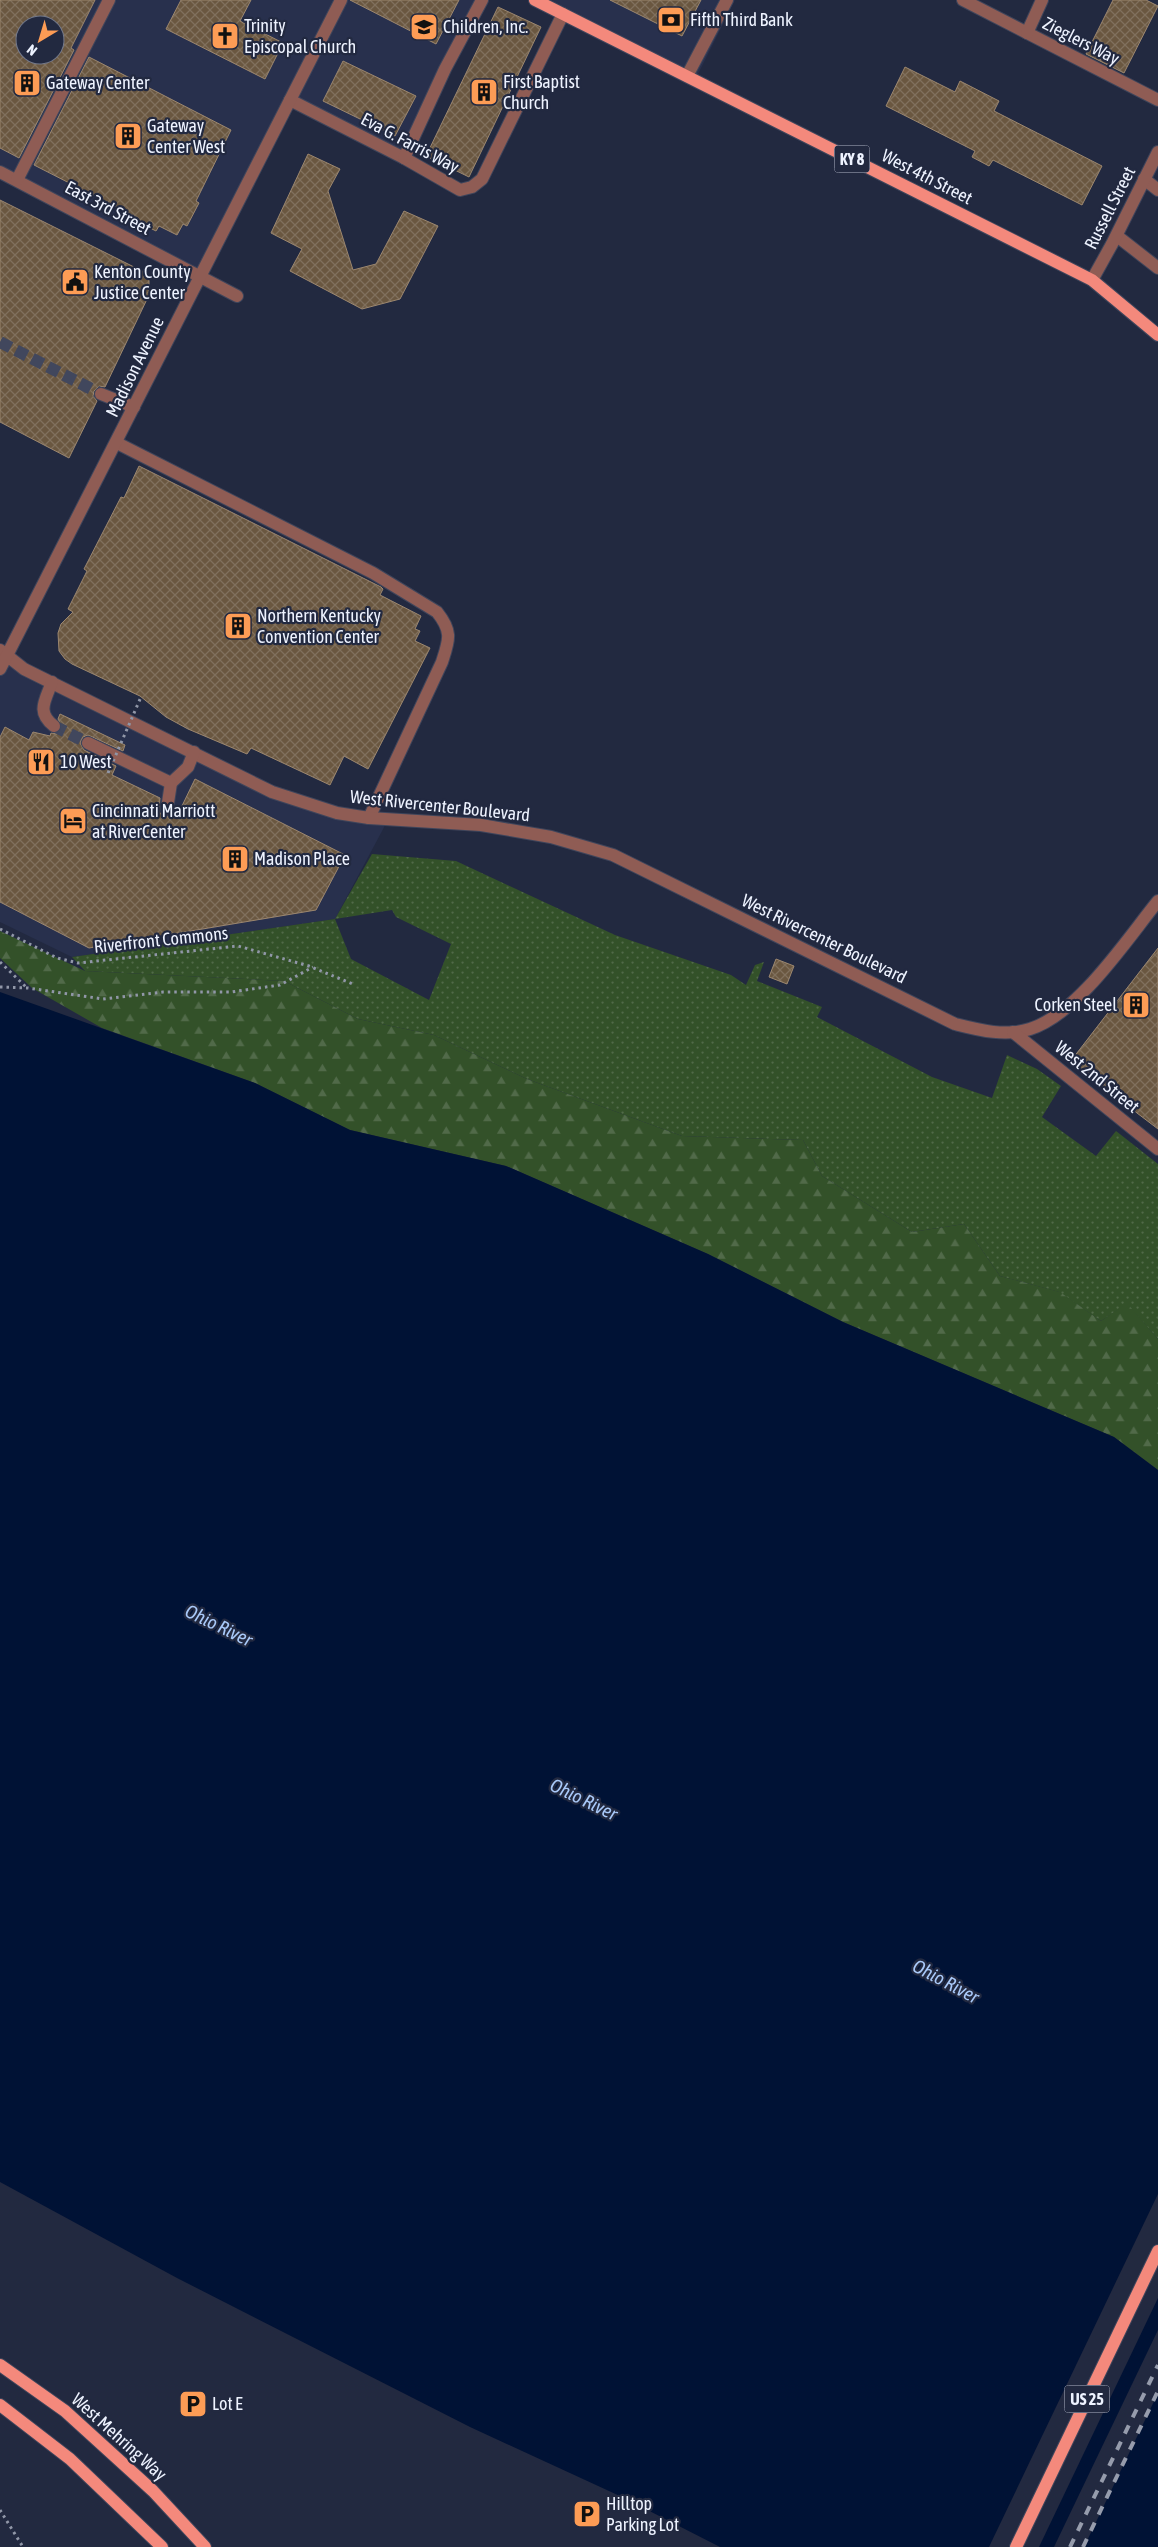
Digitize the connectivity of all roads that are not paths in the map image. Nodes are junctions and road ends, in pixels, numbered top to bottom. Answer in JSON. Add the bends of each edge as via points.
{"nodes":[{"id":1,"x":109,"y":0,"type":"edge"},
{"id":2,"x":341,"y":0,"type":"edge"},
{"id":3,"x":482,"y":0,"type":"edge"},
{"id":4,"x":535,"y":0,"type":"edge"},
{"id":5,"x":727,"y":0,"type":"edge"},
{"id":6,"x":962,"y":0,"type":"edge"},
{"id":7,"x":1042,"y":0,"type":"edge"},
{"id":8,"x":985,"y":5,"type":"edge"},
{"id":9,"x":563,"y":14,"type":"junction"},
{"id":10,"x":1027,"y":33,"type":"junction"},
{"id":11,"x":687,"y":76,"type":"junction"},
{"id":12,"x":290,"y":100,"type":"junction"},
{"id":13,"x":1158,"y":100,"type":"edge"},
{"id":14,"x":1158,"y":152,"type":"edge"},
{"id":15,"x":404,"y":158,"type":"junction"},
{"id":16,"x":0,"y":172,"type":"edge"},
{"id":17,"x":1144,"y":179,"type":"junction"},
{"id":18,"x":17,"y":180,"type":"junction"},
{"id":19,"x":1158,"y":190,"type":"edge"},
{"id":20,"x":1116,"y":236,"type":"junction"},
{"id":21,"x":1158,"y":268,"type":"edge"},
{"id":22,"x":199,"y":278,"type":"junction"},
{"id":23,"x":1092,"y":280,"type":"junction"},
{"id":24,"x":237,"y":296,"type":"dead end"},
{"id":25,"x":1158,"y":335,"type":"edge"},
{"id":26,"x":101,"y":394,"type":"tunnel mouth"},
{"id":27,"x":134,"y":408,"type":"junction"},
{"id":28,"x":117,"y":443,"type":"junction"},
{"id":29,"x":3,"y":653,"type":"edge"},
{"id":30,"x":0,"y":669,"type":"edge"},
{"id":31,"x":52,"y":682,"type":"junction"},
{"id":32,"x":54,"y":726,"type":"tunnel mouth"},
{"id":33,"x":88,"y":743,"type":"tunnel mouth"},
{"id":34,"x":194,"y":752,"type":"junction"},
{"id":35,"x":171,"y":783,"type":"junction"},
{"id":36,"x":167,"y":809,"type":"dead end"},
{"id":37,"x":369,"y":818,"type":"junction"},
{"id":38,"x":1158,"y":900,"type":"edge"},
{"id":39,"x":1013,"y":1032,"type":"junction"},
{"id":40,"x":1158,"y":1149,"type":"edge"},
{"id":41,"x":1158,"y":2251,"type":"edge"},
{"id":42,"x":0,"y":2365,"type":"edge"},
{"id":43,"x":0,"y":2404,"type":"edge"},
{"id":44,"x":162,"y":2547,"type":"edge"},
{"id":45,"x":205,"y":2547,"type":"edge"},
{"id":46,"x":1016,"y":2547,"type":"edge"}],
"edges":[{"from":1,"to":18,"type":"street"},
{"from":2,"to":12,"type":"street","name":"Madison Avenue"},
{"from":3,"to":15,"type":"street","via":[[445,69]]},
{"from":4,"to":9,"type":"main road","name":"West 4th Street","number":"KY 8"},
{"from":5,"to":11,"type":"street"},
{"from":6,"to":8,"type":"street","name":"Zieglers Way"},
{"from":7,"to":10,"type":"street"},
{"from":8,"to":10,"type":"street","name":"Zieglers Way"},
{"from":9,"to":11,"type":"main road","name":"West 4th Street","number":"KY 8"},
{"from":9,"to":15,"type":"street","name":"Eva G. Farris Way","via":[[482,179],[472,187],[460,190]]},
{"from":10,"to":13,"type":"street","name":"Zieglers Way"},
{"from":11,"to":23,"type":"main road","name":"West 4th Street","number":"KY 8"},
{"from":12,"to":15,"type":"street","name":"Eva G. Farris Way"},
{"from":12,"to":22,"type":"street","name":"Madison Avenue"},
{"from":14,"to":17,"type":"street","name":"Russell Street"},
{"from":16,"to":18,"type":"street","name":"East 3rd Street"},
{"from":17,"to":19,"type":"street"},
{"from":17,"to":20,"type":"street","name":"Russell Street"},
{"from":18,"to":22,"type":"street","name":"East 3rd Street"},
{"from":20,"to":21,"type":"street"},
{"from":20,"to":23,"type":"street","name":"Russell Street"},
{"from":22,"to":24,"type":"street","name":"East 3rd Street"},
{"from":22,"to":27,"type":"street","name":"Madison Avenue"},
{"from":23,"to":25,"type":"main road","name":"West 4th Street","number":"KY 8"},
{"from":26,"to":27,"type":"street"},
{"from":27,"to":28,"type":"street","name":"Madison Avenue"},
{"from":28,"to":29,"type":"street","name":"Madison Avenue"},
{"from":28,"to":37,"type":"street","via":[[373,573],[438,612],[444,620],[450,637],[442,662]]},
{"from":29,"to":30,"type":"street","name":"Madison Avenue"},
{"from":29,"to":31,"type":"street","name":"West Rivercenter Boulevard","via":[[24,669]]},
{"from":31,"to":32,"type":"street","via":[[43,707],[46,720]]},
{"from":31,"to":34,"type":"street","name":"West Rivercenter Boulevard"},
{"from":33,"to":35,"type":"street"},
{"from":34,"to":35,"type":"street","via":[[188,767]]},
{"from":34,"to":37,"type":"street","name":"West Rivercenter Boulevard","via":[[272,792]]},
{"from":35,"to":36,"type":"street"},
{"from":37,"to":39,"type":"street","name":"West Rivercenter Boulevard","via":[[481,825],[551,837],[613,855],[955,1024],[989,1032]]},
{"from":38,"to":39,"type":"street","name":"West Rivercenter Boulevard","via":[[1089,987],[1060,1014],[1031,1029]]},
{"from":39,"to":40,"type":"street","name":"West 2nd Street"},
{"from":41,"to":46,"type":"main road","number":"US 25"},
{"from":42,"to":45,"type":"main road","name":"West Mehring Way","via":[[64,2411],[153,2491]]},
{"from":43,"to":44,"type":"main road","via":[[70,2459]]}]}
